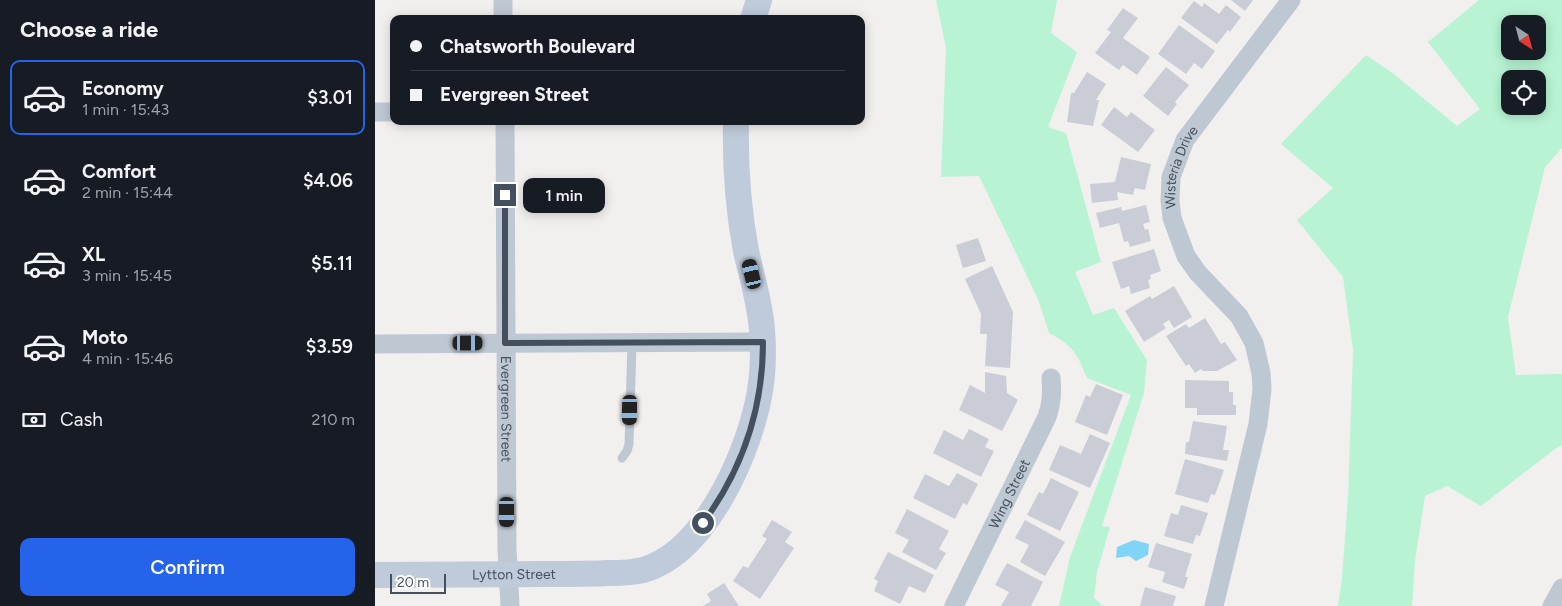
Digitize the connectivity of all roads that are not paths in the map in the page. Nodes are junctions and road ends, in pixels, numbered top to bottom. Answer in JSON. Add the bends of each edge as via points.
{"nodes":[{"id":1,"x":503,"y":0,"type":"edge"},
{"id":2,"x":759,"y":0,"type":"edge"},
{"id":3,"x":1291,"y":0,"type":"edge"},
{"id":4,"x":503,"y":15,"type":"edge"},
{"id":5,"x":754,"y":15,"type":"edge"},
{"id":6,"x":375,"y":112,"type":"edge"},
{"id":7,"x":390,"y":112,"type":"edge"},
{"id":8,"x":505,"y":125,"type":"edge"},
{"id":9,"x":736,"y":125,"type":"edge"},
{"id":10,"x":763,"y":342,"type":"junction"},
{"id":11,"x":505,"y":343,"type":"junction"},
{"id":12,"x":632,"y":343,"type":"junction"},
{"id":13,"x":375,"y":344,"type":"edge"},
{"id":14,"x":1051,"y":378,"type":"dead end"},
{"id":15,"x":622,"y":458,"type":"dead end"},
{"id":16,"x":508,"y":574,"type":"junction"},
{"id":17,"x":375,"y":575,"type":"edge"},
{"id":18,"x":1562,"y":588,"type":"edge"},
{"id":19,"x":510,"y":606,"type":"edge"},
{"id":20,"x":955,"y":606,"type":"edge"},
{"id":21,"x":1214,"y":606,"type":"edge"},
{"id":22,"x":1552,"y":606,"type":"edge"}],
"edges":[{"from":1,"to":4,"type":"street"},
{"from":2,"to":5,"type":"main road"},
{"from":3,"to":21,"type":"street","name":"Wisteria Drive","via":[[1185,140],[1171,178],[1172,218],[1186,256],[1198,274],[1239,316],[1255,343],[1261,373],[1258,424]]},
{"from":6,"to":7,"type":"street"},
{"from":8,"to":11,"type":"street","name":"Evergreen Street"},
{"from":9,"to":10,"type":"main road","via":[[737,186]]},
{"from":10,"to":12,"type":"street"},
{"from":10,"to":16,"type":"main road","name":"Lytton Street","via":[[757,405],[743,450],[712,511],[688,541],[671,556],[638,572]]},
{"from":11,"to":12,"type":"street"},
{"from":11,"to":13,"type":"street"},
{"from":11,"to":16,"type":"street","name":"Evergreen Street"},
{"from":12,"to":15,"type":"lane","via":[[629,444]]},
{"from":14,"to":20,"type":"street","name":"Wing Street","via":[[1051,405],[1047,417]]},
{"from":16,"to":17,"type":"main road","name":"Lytton Street"},
{"from":16,"to":19,"type":"street","name":"Evergreen Street"},
{"from":18,"to":22,"type":"street"}]}
